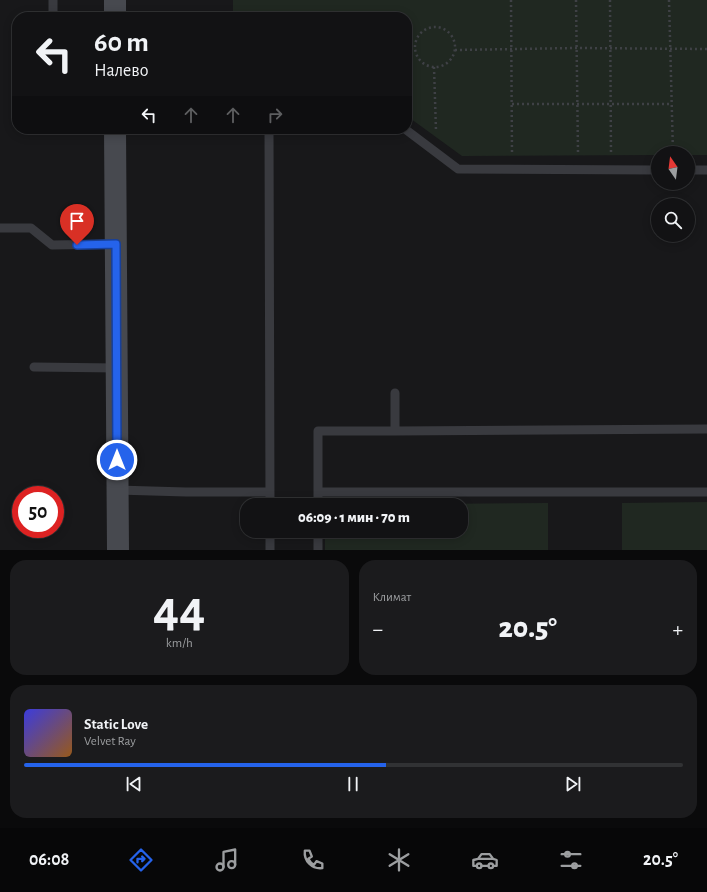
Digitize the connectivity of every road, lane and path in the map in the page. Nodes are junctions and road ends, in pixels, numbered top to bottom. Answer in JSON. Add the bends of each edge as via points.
{"nodes":[{"id":1,"x":53,"y":0,"type":"edge"},
{"id":2,"x":115,"y":0,"type":"edge"},
{"id":3,"x":511,"y":0,"type":"edge"},
{"id":4,"x":576,"y":0,"type":"edge"},
{"id":5,"x":610,"y":0,"type":"edge"},
{"id":6,"x":669,"y":0,"type":"edge"},
{"id":7,"x":53,"y":12,"type":"edge"},
{"id":8,"x":115,"y":12,"type":"edge"},
{"id":9,"x":511,"y":48,"type":"junction"},
{"id":10,"x":577,"y":48,"type":"junction"},
{"id":11,"x":610,"y":48,"type":"junction"},
{"id":12,"x":670,"y":49,"type":"junction"},
{"id":13,"x":707,"y":49,"type":"edge"},
{"id":14,"x":455,"y":50,"type":"junction"},
{"id":15,"x":434,"y":67,"type":"junction"},
{"id":16,"x":578,"y":103,"type":"junction"},
{"id":17,"x":512,"y":104,"type":"junction"},
{"id":18,"x":611,"y":104,"type":"junction"},
{"id":19,"x":672,"y":104,"type":"junction"},
{"id":20,"x":115,"y":134,"type":"edge"},
{"id":21,"x":269,"y":134,"type":"edge"},
{"id":22,"x":411,"y":134,"type":"edge"},
{"id":23,"x":673,"y":146,"type":"edge"},
{"id":24,"x":436,"y":153,"type":"junction"},
{"id":25,"x":512,"y":169,"type":"junction"},
{"id":26,"x":578,"y":170,"type":"junction"},
{"id":27,"x":611,"y":170,"type":"junction"},
{"id":28,"x":651,"y":170,"type":"edge"},
{"id":29,"x":695,"y":170,"type":"edge"},
{"id":30,"x":707,"y":170,"type":"edge"},
{"id":31,"x":0,"y":228,"type":"edge"},
{"id":32,"x":116,"y":244,"type":"junction"},
{"id":33,"x":34,"y":367,"type":"dead end"},
{"id":34,"x":117,"y":368,"type":"junction"},
{"id":35,"x":395,"y":393,"type":"dead end"},
{"id":36,"x":707,"y":430,"type":"edge"},
{"id":37,"x":395,"y":431,"type":"junction"},
{"id":38,"x":117,"y":490,"type":"junction"},
{"id":39,"x":270,"y":492,"type":"junction"},
{"id":40,"x":318,"y":492,"type":"junction"},
{"id":41,"x":707,"y":492,"type":"edge"},
{"id":42,"x":270,"y":498,"type":"edge"},
{"id":43,"x":318,"y":498,"type":"edge"},
{"id":44,"x":270,"y":538,"type":"edge"},
{"id":45,"x":318,"y":538,"type":"edge"},
{"id":46,"x":118,"y":550,"type":"edge"},
{"id":47,"x":270,"y":550,"type":"edge"},
{"id":48,"x":318,"y":550,"type":"edge"}],
"edges":[{"from":1,"to":7,"type":"lane"},
{"from":2,"to":8,"type":"main road"},
{"from":3,"to":9,"type":"path"},
{"from":4,"to":10,"type":"path"},
{"from":5,"to":11,"type":"path"},
{"from":6,"to":12,"type":"path"},
{"from":9,"to":10,"type":"path"},
{"from":9,"to":14,"type":"path"},
{"from":9,"to":17,"type":"path"},
{"from":10,"to":11,"type":"path"},
{"from":10,"to":16,"type":"path"},
{"from":11,"to":12,"type":"path"},
{"from":11,"to":18,"type":"path"},
{"from":12,"to":13,"type":"path"},
{"from":12,"to":19,"type":"path"},
{"from":14,"to":15,"type":"path","via":[[449,61]]},
{"from":14,"to":15,"type":"path","via":[[452,37],[442,28],[429,28],[423,31],[416,42],[416,55],[419,60]]},
{"from":15,"to":24,"type":"path"},
{"from":16,"to":17,"type":"path"},
{"from":16,"to":18,"type":"path"},
{"from":16,"to":26,"type":"path"},
{"from":17,"to":25,"type":"path"},
{"from":18,"to":19,"type":"path"},
{"from":18,"to":27,"type":"path"},
{"from":19,"to":23,"type":"path"},
{"from":20,"to":32,"type":"main road"},
{"from":21,"to":39,"type":"lane"},
{"from":22,"to":24,"type":"lane"},
{"from":24,"to":25,"type":"lane","via":[[458,169]]},
{"from":25,"to":26,"type":"lane"},
{"from":26,"to":27,"type":"lane"},
{"from":27,"to":28,"type":"lane"},
{"from":29,"to":30,"type":"lane"},
{"from":31,"to":32,"type":"lane","via":[[31,228],[52,245]]},
{"from":32,"to":34,"type":"main road"},
{"from":33,"to":34,"type":"lane"},
{"from":34,"to":38,"type":"main road"},
{"from":35,"to":37,"type":"lane"},
{"from":36,"to":37,"type":"lane"},
{"from":37,"to":40,"type":"lane","via":[[318,431]]},
{"from":38,"to":39,"type":"lane"},
{"from":38,"to":46,"type":"main road"},
{"from":39,"to":42,"type":"lane"},
{"from":40,"to":41,"type":"lane"},
{"from":40,"to":43,"type":"lane"},
{"from":44,"to":47,"type":"lane"},
{"from":45,"to":48,"type":"lane"}]}
